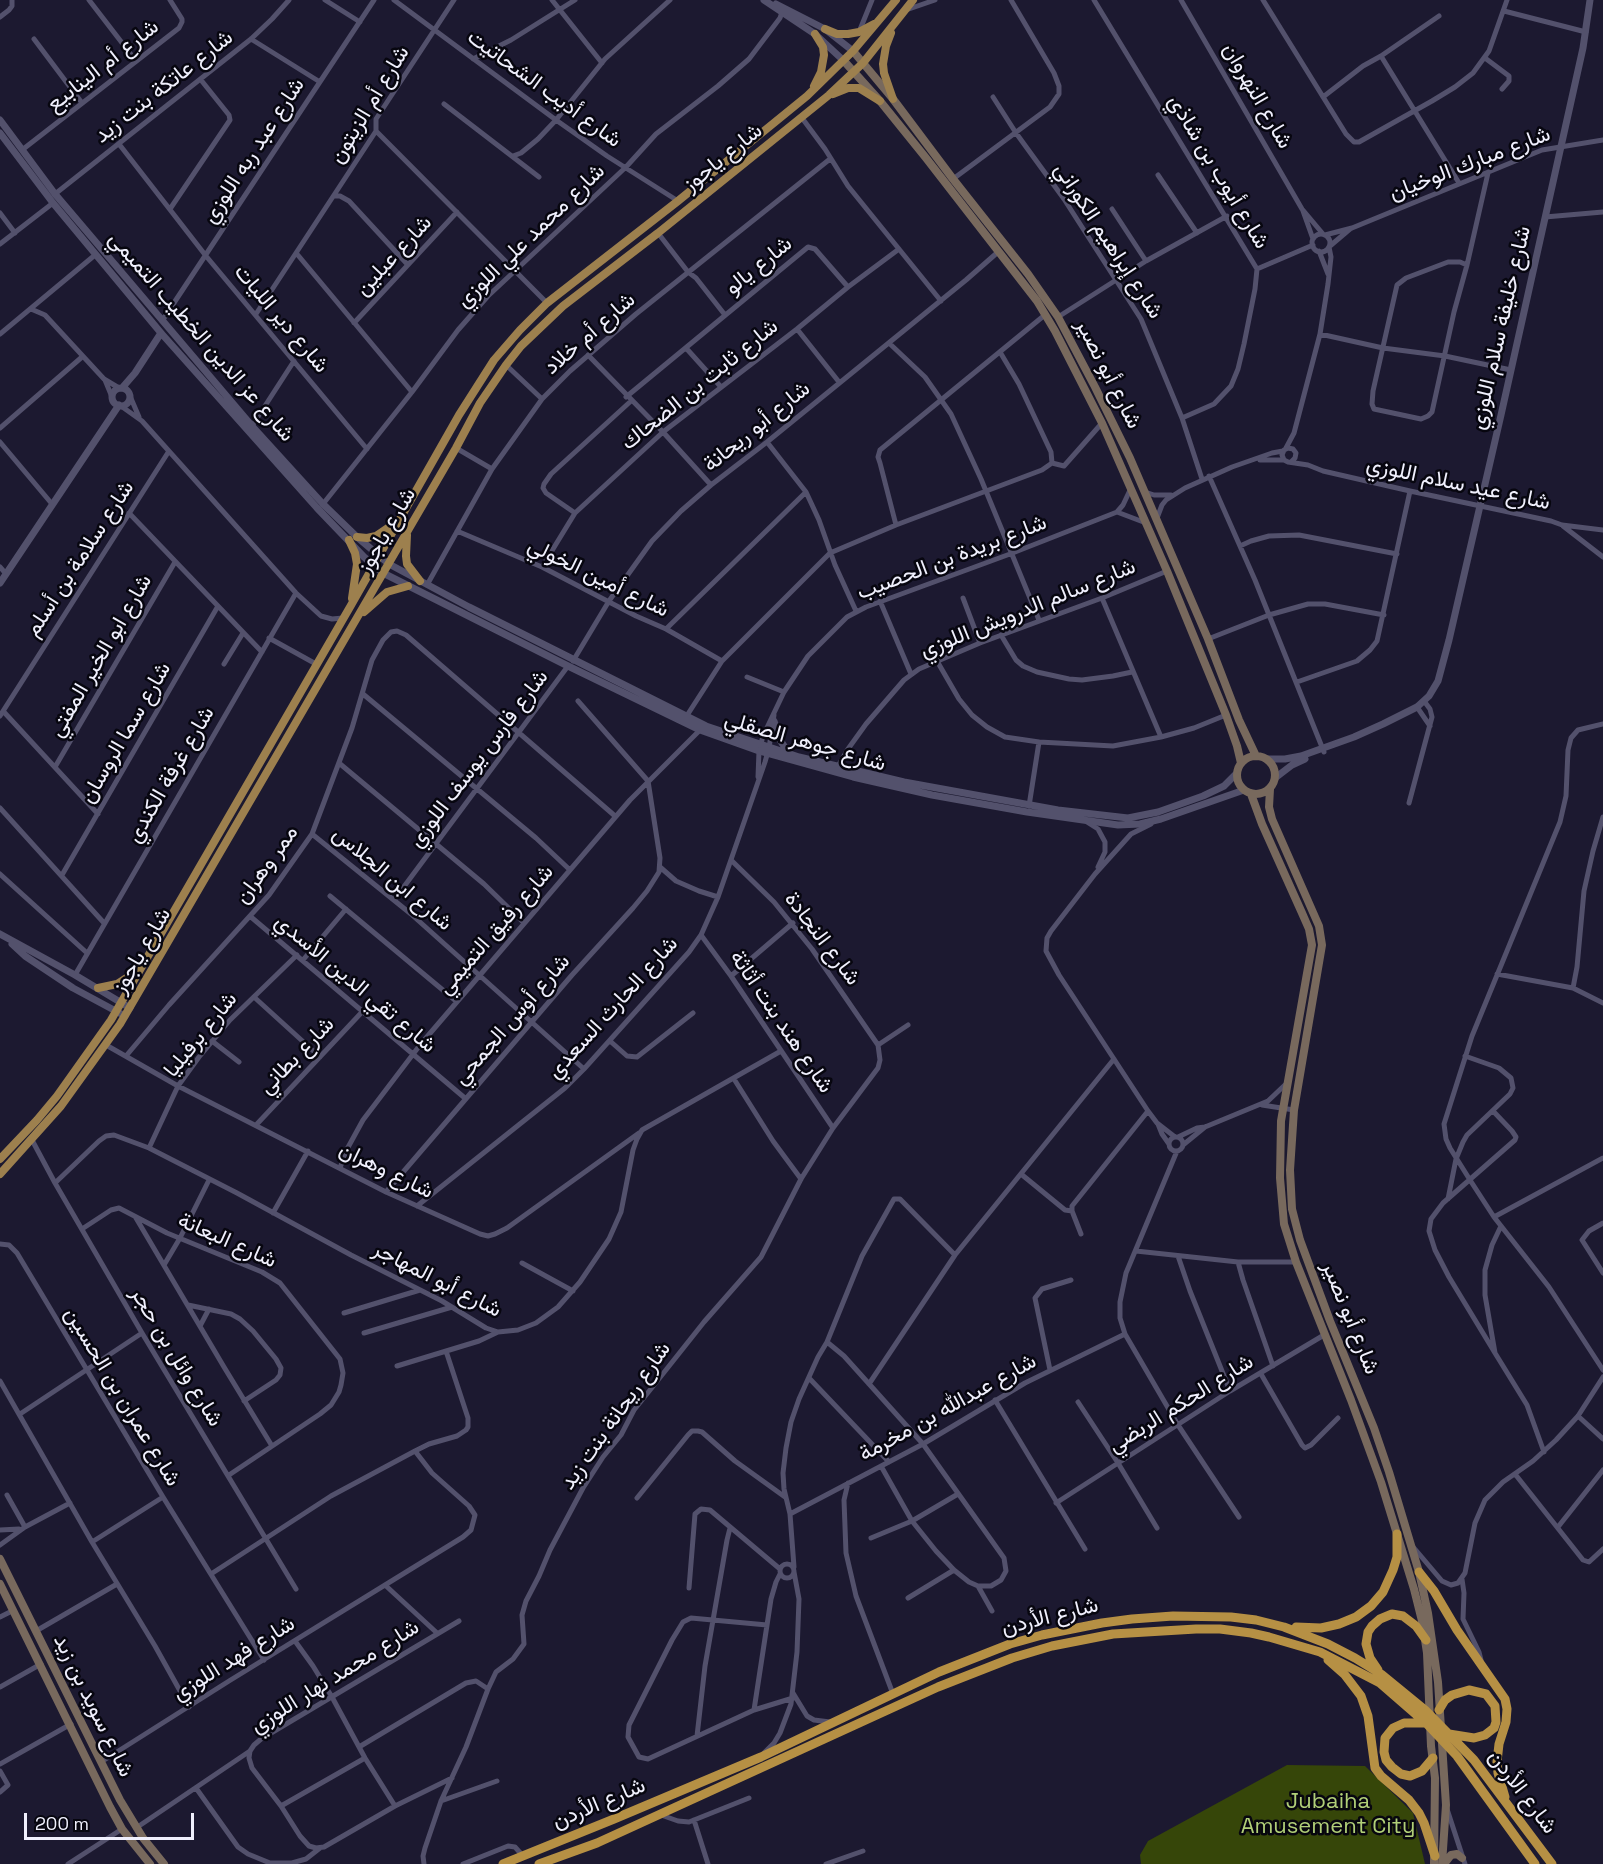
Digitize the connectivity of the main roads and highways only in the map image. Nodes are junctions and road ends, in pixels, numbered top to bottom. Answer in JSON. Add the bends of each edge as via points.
{"nodes":[{"id":1,"x":896,"y":0,"type":"edge"},
{"id":2,"x":913,"y":0,"type":"edge"},
{"id":3,"x":882,"y":19,"type":"junction"},
{"id":4,"x":894,"y":24,"type":"junction"},
{"id":5,"x":825,"y":29,"type":"road end"},
{"id":6,"x":815,"y":34,"type":"road end"},
{"id":7,"x":853,"y":51,"type":"junction"},
{"id":8,"x":844,"y":61,"type":"junction"},
{"id":9,"x":862,"y":63,"type":"junction"},
{"id":10,"x":854,"y":72,"type":"junction"},
{"id":11,"x":829,"y":95,"type":"junction"},
{"id":12,"x":807,"y":96,"type":"junction"},
{"id":13,"x":893,"y":99,"type":"junction"},
{"id":14,"x":880,"y":101,"type":"junction"},
{"id":15,"x":401,"y":516,"type":"junction"},
{"id":16,"x":408,"y":531,"type":"junction"},
{"id":17,"x":424,"y":583,"type":"road end"},
{"id":18,"x":408,"y":586,"type":"road end"},
{"id":19,"x":350,"y":607,"type":"junction"},
{"id":20,"x":352,"y":626,"type":"junction"},
{"id":21,"x":1256,"y":756,"type":"junction"},
{"id":22,"x":1241,"y":763,"type":"junction"},
{"id":23,"x":1270,"y":789,"type":"junction"},
{"id":24,"x":1248,"y":792,"type":"junction"},
{"id":25,"x":140,"y":969,"type":"junction"},
{"id":26,"x":98,"y":988,"type":"road end"},
{"id":27,"x":0,"y":1159,"type":"edge"},
{"id":28,"x":0,"y":1174,"type":"edge"},
{"id":29,"x":1397,"y":1534,"type":"junction"},
{"id":30,"x":0,"y":1559,"type":"edge"},
{"id":31,"x":1419,"y":1572,"type":"junction"},
{"id":32,"x":0,"y":1584,"type":"edge"},
{"id":33,"x":1284,"y":1627,"type":"junction"},
{"id":34,"x":1426,"y":1640,"type":"junction"},
{"id":35,"x":1320,"y":1653,"type":"junction"},
{"id":36,"x":1381,"y":1674,"type":"junction"},
{"id":37,"x":1439,"y":1710,"type":"junction"},
{"id":38,"x":1426,"y":1723,"type":"junction"},
{"id":39,"x":1449,"y":1734,"type":"junction"},
{"id":40,"x":1433,"y":1758,"type":"junction"},
{"id":41,"x":1510,"y":1810,"type":"junction"},
{"id":42,"x":1435,"y":1860,"type":"edge"},
{"id":43,"x":1464,"y":1861,"type":"edge"},
{"id":44,"x":150,"y":1864,"type":"edge"},
{"id":45,"x":164,"y":1864,"type":"edge"},
{"id":46,"x":503,"y":1864,"type":"edge"},
{"id":47,"x":539,"y":1864,"type":"edge"},
{"id":48,"x":1443,"y":1864,"type":"edge"},
{"id":49,"x":1535,"y":1864,"type":"edge"},
{"id":50,"x":1552,"y":1864,"type":"edge"}],
"edges":[{"from":1,"to":3,"type":"main road","name":"شارع ياجوز"},
{"from":2,"to":4,"type":"main road","name":"شارع ياجوز"},
{"from":3,"to":5,"type":"main road","via":[[859,32],[837,34]]},
{"from":3,"to":7,"type":"main road","name":"شارع ياجوز"},
{"from":4,"to":9,"type":"main road","name":"شارع ياجوز"},
{"from":4,"to":13,"type":"main road","via":[[883,64]]},
{"from":6,"to":12,"type":"main road","via":[[823,47],[824,65]]},
{"from":7,"to":8,"type":"main road","name":"شارع ياجوز"},
{"from":7,"to":9,"type":"main road","name":"شارع أبو نصير"},
{"from":8,"to":10,"type":"main road","name":"شارع أبو نصير"},
{"from":8,"to":12,"type":"main road","name":"شارع ياجوز"},
{"from":9,"to":10,"type":"main road","name":"شارع ياجوز"},
{"from":9,"to":13,"type":"main road","name":"شارع أبو نصير"},
{"from":10,"to":11,"type":"main road","name":"شارع ياجوز"},
{"from":10,"to":14,"type":"main road","name":"شارع أبو نصير"},
{"from":11,"to":14,"type":"main road","via":[[859,88]]},
{"from":11,"to":16,"type":"main road","name":"شارع ياجوز","via":[[563,306],[521,346],[480,403]]},
{"from":12,"to":15,"type":"main road","name":"شارع ياجوز","via":[[546,303],[477,385]]},
{"from":13,"to":21,"type":"main road","name":"شارع أبو نصير","via":[[1058,317],[1145,492]]},
{"from":14,"to":22,"type":"main road","name":"شارع أبو نصير","via":[[1046,314],[1102,423],[1147,524],[1226,715]]},
{"from":15,"to":19,"type":"main road","name":"شارع ياجوز"},
{"from":15,"to":19,"type":"main road","via":[[379,535],[353,538],[357,564]]},
{"from":16,"to":17,"type":"main road","via":[[406,560]]},
{"from":16,"to":20,"type":"main road","name":"شارع ياجوز"},
{"from":18,"to":20,"type":"main road","via":[[379,597]]},
{"from":19,"to":25,"type":"main road","name":"شارع ياجوز"},
{"from":20,"to":28,"type":"main road","name":"شارع ياجوز","via":[[128,1012],[61,1106]]},
{"from":21,"to":22,"type":"main road"},
{"from":21,"to":23,"type":"main road","via":[[1273,765],[1275,778]]},
{"from":22,"to":24,"type":"main road","via":[[1237,773],[1240,786]]},
{"from":23,"to":24,"type":"main road","via":[[1261,794]]},
{"from":23,"to":31,"type":"main road","name":"شارع أبو نصير","via":[[1272,819],[1319,926],[1322,945],[1294,1110],[1292,1209],[1329,1321],[1374,1428]]},
{"from":24,"to":29,"type":"main road","name":"شارع أبو نصير","via":[[1311,938],[1312,951],[1283,1109],[1280,1161],[1286,1231],[1363,1431]]},
{"from":25,"to":26,"type":"main road","via":[[117,984]]},
{"from":25,"to":27,"type":"main road","name":"شارع ياجوز","via":[[119,1007],[57,1096]]},
{"from":29,"to":33,"type":"highway","via":[[1397,1557],[1390,1579],[1380,1597],[1366,1610],[1327,1628]]},
{"from":29,"to":34,"type":"main road","name":"شارع أبو نصير"},
{"from":30,"to":45,"type":"main road","name":"شارع سويد بن زيد","via":[[136,1828]]},
{"from":31,"to":37,"type":"main road","name":"شارع أبو نصير","via":[[1433,1644]]},
{"from":31,"to":41,"type":"highway","via":[[1503,1695],[1506,1722],[1497,1762]]},
{"from":32,"to":44,"type":"main road","name":"شارع سويد بن زيد","via":[[122,1829]]},
{"from":33,"to":36,"type":"highway","name":"شارع الأردن","via":[[1328,1644]]},
{"from":33,"to":46,"type":"highway","name":"شارع الأردن","via":[[1231,1617],[1132,1618],[1010,1644],[939,1672],[761,1757]]},
{"from":34,"to":36,"type":"highway","via":[[1403,1616],[1392,1614],[1377,1621],[1368,1632],[1366,1644]]},
{"from":34,"to":40,"type":"main road","name":"شارع أبو نصير"},
{"from":35,"to":38,"type":"highway","name":"شارع الأردن","via":[[1380,1683]]},
{"from":35,"to":42,"type":"highway","via":[[1361,1696],[1368,1716],[1375,1768],[1419,1813]]},
{"from":35,"to":47,"type":"highway","name":"شارع الأردن","via":[[1269,1637],[1220,1629],[1113,1634],[1052,1646],[938,1687],[597,1844]]},
{"from":36,"to":39,"type":"highway","name":"شارع الأردن"},
{"from":37,"to":39,"type":"highway","via":[[1448,1697],[1464,1690],[1483,1693],[1496,1706],[1494,1728],[1485,1735],[1474,1738]]},
{"from":37,"to":48,"type":"main road","name":"شارع أبو نصير","via":[[1446,1805]]},
{"from":38,"to":40,"type":"highway","via":[[1404,1723],[1393,1728],[1385,1738],[1384,1752],[1392,1767],[1410,1776],[1422,1771]]},
{"from":38,"to":49,"type":"highway","name":"شارع الأردن","via":[[1457,1756]]},
{"from":39,"to":41,"type":"highway","name":"شارع الأردن","via":[[1474,1760]]},
{"from":40,"to":42,"type":"main road","name":"شارع أبو نصير"},
{"from":41,"to":50,"type":"highway","name":"شارع الأردن"},
{"from":43,"to":48,"type":"main road","via":[[1451,1854]]}]}
